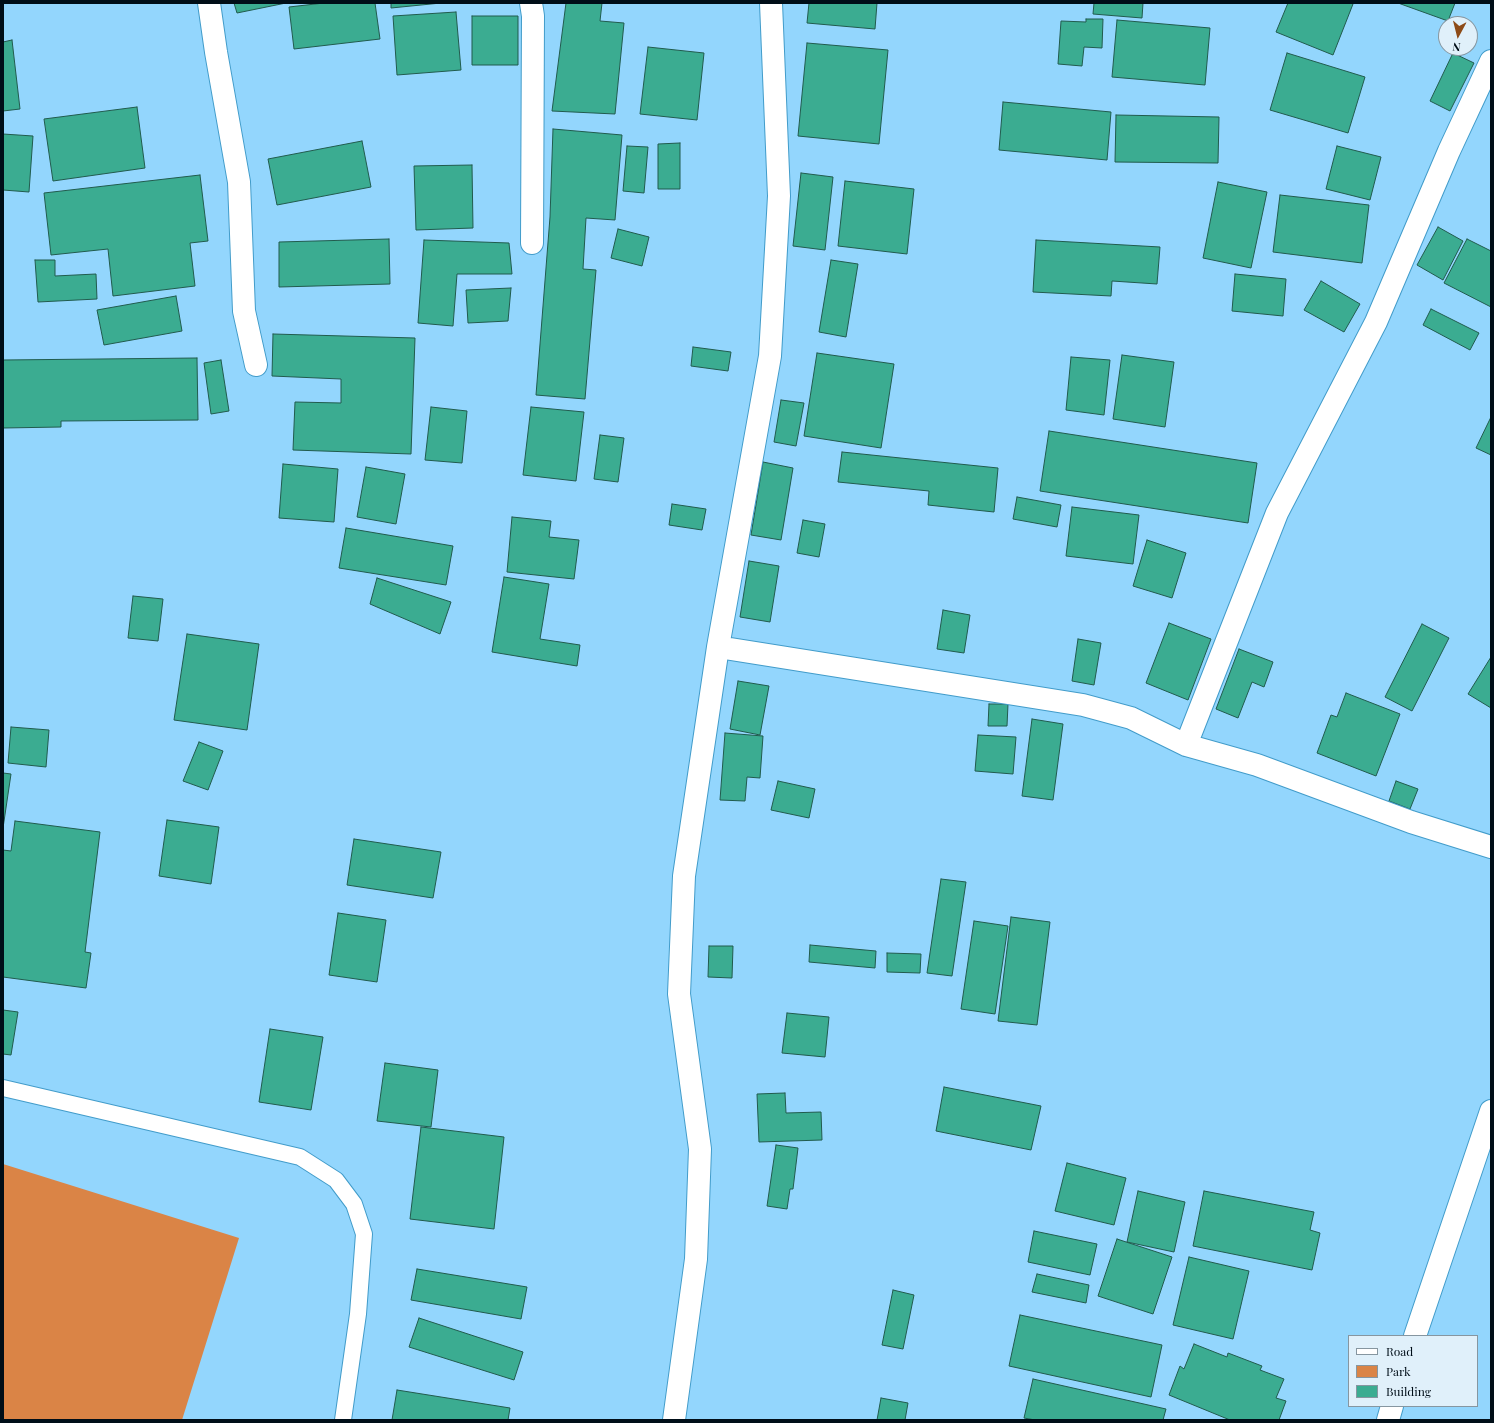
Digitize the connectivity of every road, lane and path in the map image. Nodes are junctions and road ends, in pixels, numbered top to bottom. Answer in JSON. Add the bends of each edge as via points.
{"nodes":[{"id":1,"x":209,"y":3,"type":"edge"},
{"id":2,"x":531,"y":3,"type":"edge"},
{"id":3,"x":771,"y":3,"type":"edge"},
{"id":4,"x":1491,"y":61,"type":"edge"},
{"id":5,"x":532,"y":243,"type":"dead end"},
{"id":6,"x":256,"y":365,"type":"dead end"},
{"id":7,"x":718,"y":647,"type":"junction"},
{"id":8,"x":1186,"y":745,"type":"junction"},
{"id":9,"x":1491,"y":847,"type":"edge"},
{"id":10,"x":3,"y":1088,"type":"edge"},
{"id":11,"x":1491,"y":1111,"type":"edge"},
{"id":12,"x":1415,"y":1335,"type":"edge"},
{"id":13,"x":1392,"y":1407,"type":"edge"},
{"id":14,"x":343,"y":1420,"type":"edge"},
{"id":15,"x":674,"y":1420,"type":"edge"},
{"id":16,"x":1388,"y":1420,"type":"edge"}],
"edges":[{"from":1,"to":6,"type":"street","via":[[239,182],[244,310]]},
{"from":2,"to":5,"type":"street"},
{"from":3,"to":7,"type":"street","via":[[779,196],[770,356]]},
{"from":4,"to":8,"type":"street","via":[[1449,151],[1376,322],[1277,513]]},
{"from":7,"to":8,"type":"street","via":[[1083,705],[1131,718]]},
{"from":7,"to":15,"type":"street","via":[[684,876],[679,994],[700,1149],[696,1259]]},
{"from":8,"to":9,"type":"street","via":[[1257,765],[1411,822]]},
{"from":10,"to":14,"type":"lane","via":[[300,1157],[336,1180],[354,1204],[364,1234],[358,1314]]},
{"from":11,"to":12,"type":"street"},
{"from":13,"to":16,"type":"street"}]}
